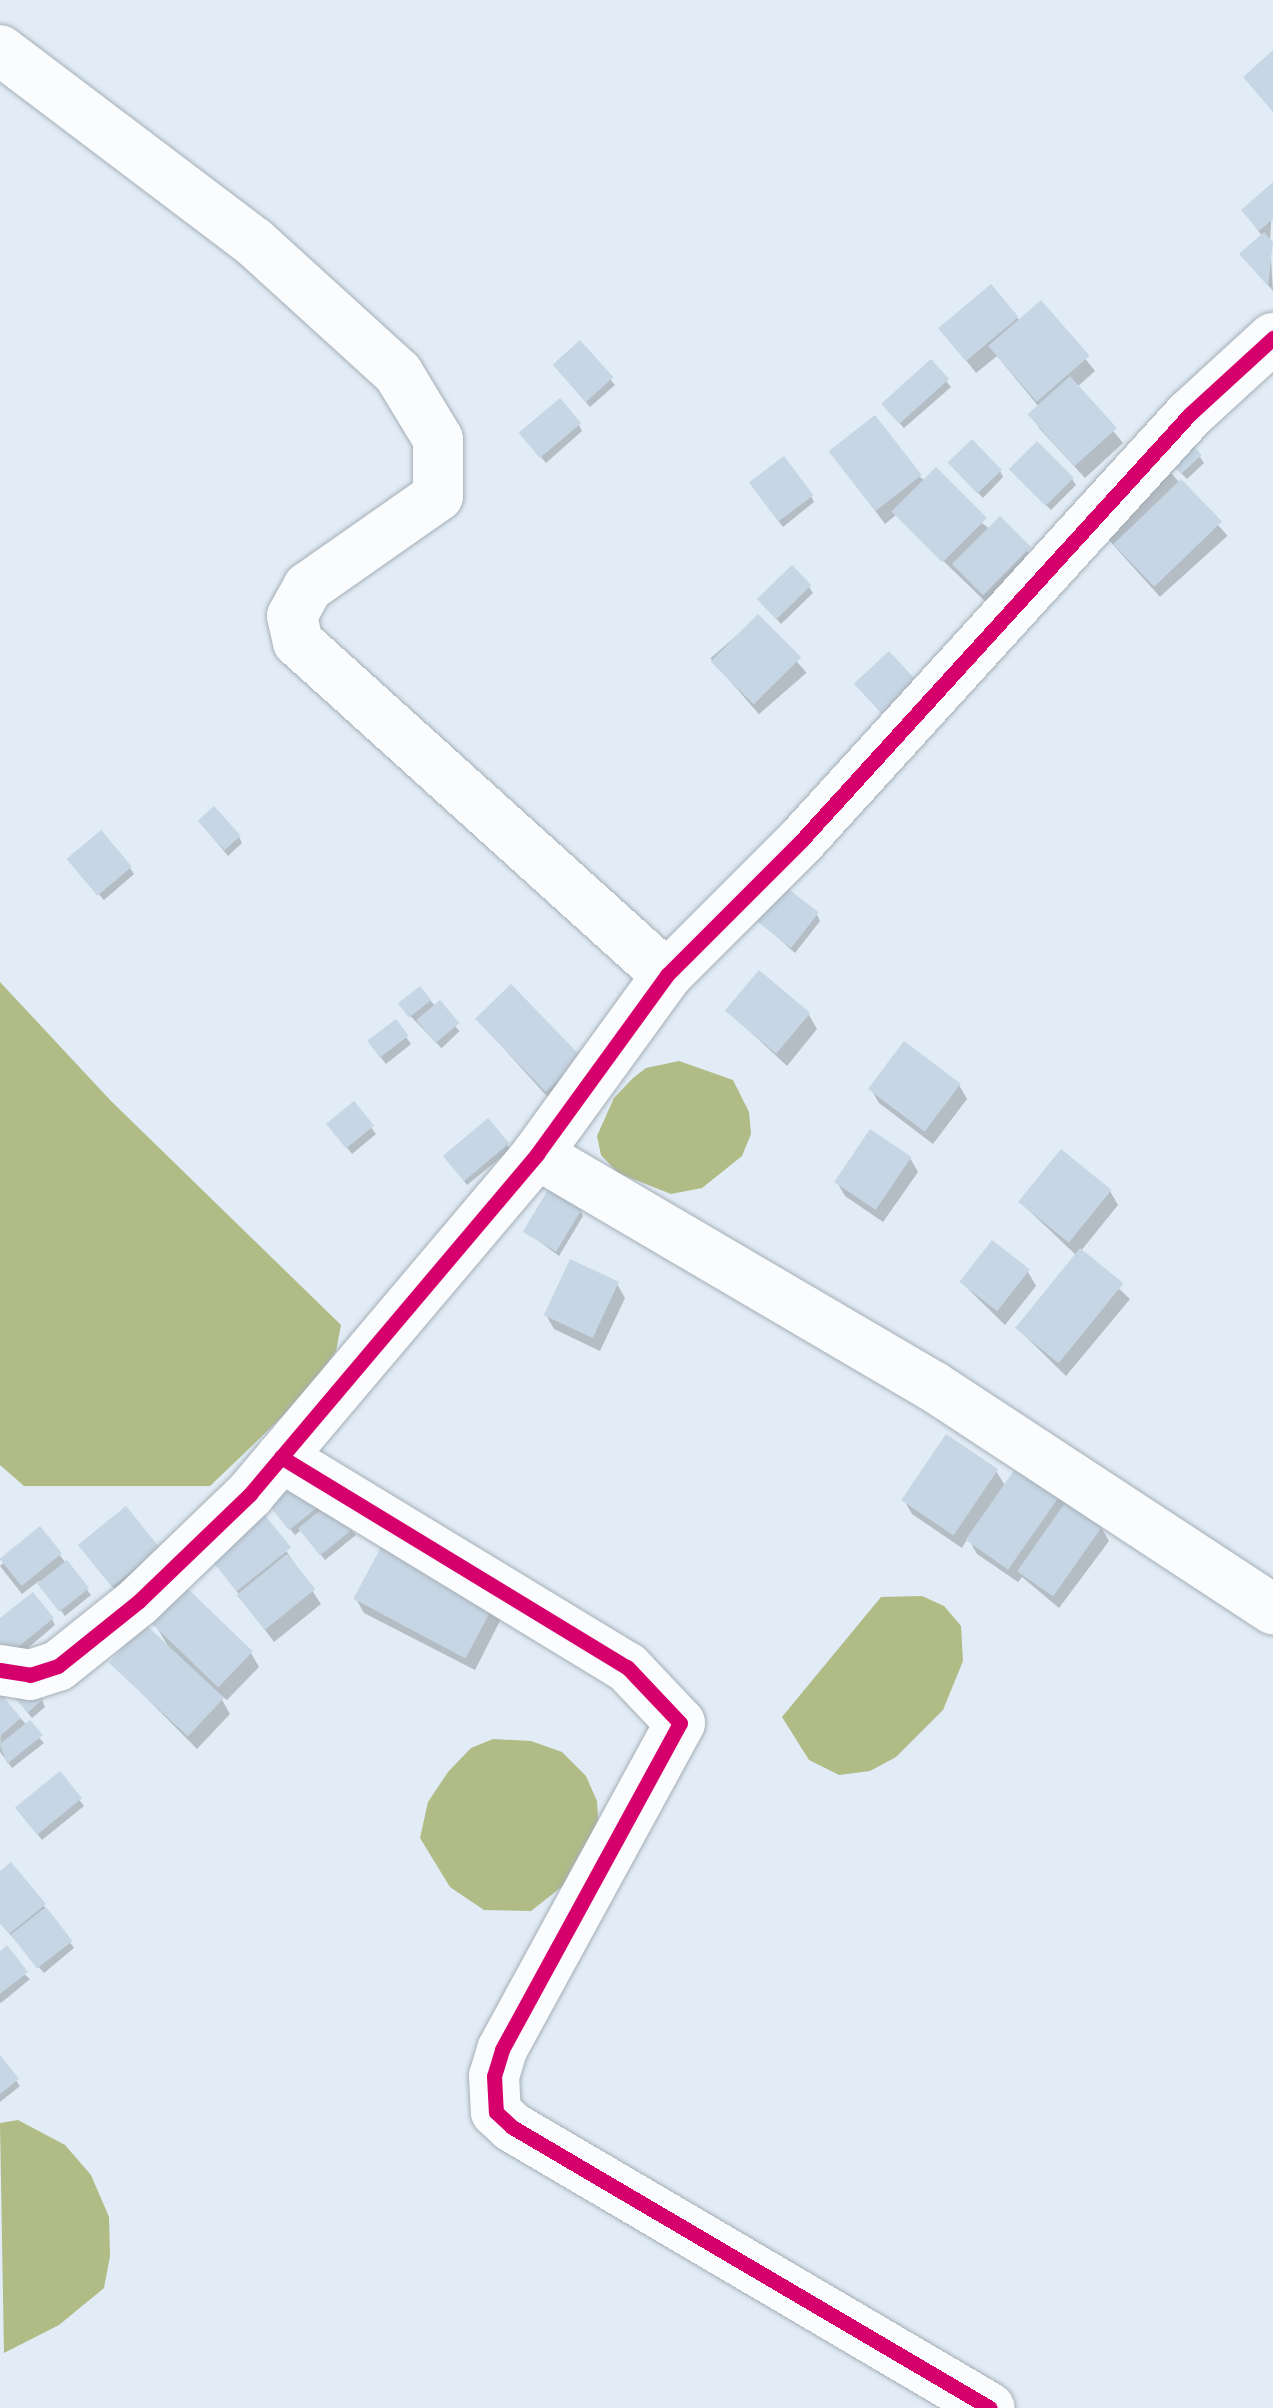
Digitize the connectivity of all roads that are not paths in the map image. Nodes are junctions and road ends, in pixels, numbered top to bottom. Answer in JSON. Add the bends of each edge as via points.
{"nodes":[{"id":1,"x":0,"y":50,"type":"edge"},
{"id":2,"x":1273,"y":338,"type":"edge"},
{"id":3,"x":667,"y":975,"type":"junction"},
{"id":4,"x":537,"y":1154,"type":"junction"},
{"id":5,"x":281,"y":1457,"type":"junction"},
{"id":6,"x":1273,"y":1609,"type":"edge"},
{"id":7,"x":0,"y":1670,"type":"edge"},
{"id":8,"x":990,"y":2408,"type":"edge"}],
"edges":[{"from":1,"to":3,"type":"street","via":[[254,242],[398,374],[438,439],[438,496],[308,587],[292,616],[298,642]]},
{"from":2,"to":3,"type":"street","via":[[1190,414],[801,841]]},
{"from":3,"to":4,"type":"street"},
{"from":4,"to":5,"type":"street"},
{"from":4,"to":6,"type":"street","via":[[916,1376]]},
{"from":5,"to":7,"type":"street","via":[[209,1534],[87,1644],[44,1670]]},
{"from":5,"to":8,"type":"street","via":[[627,1668],[680,1723],[502,2050],[494,2076],[496,2112],[512,2128]]}]}
